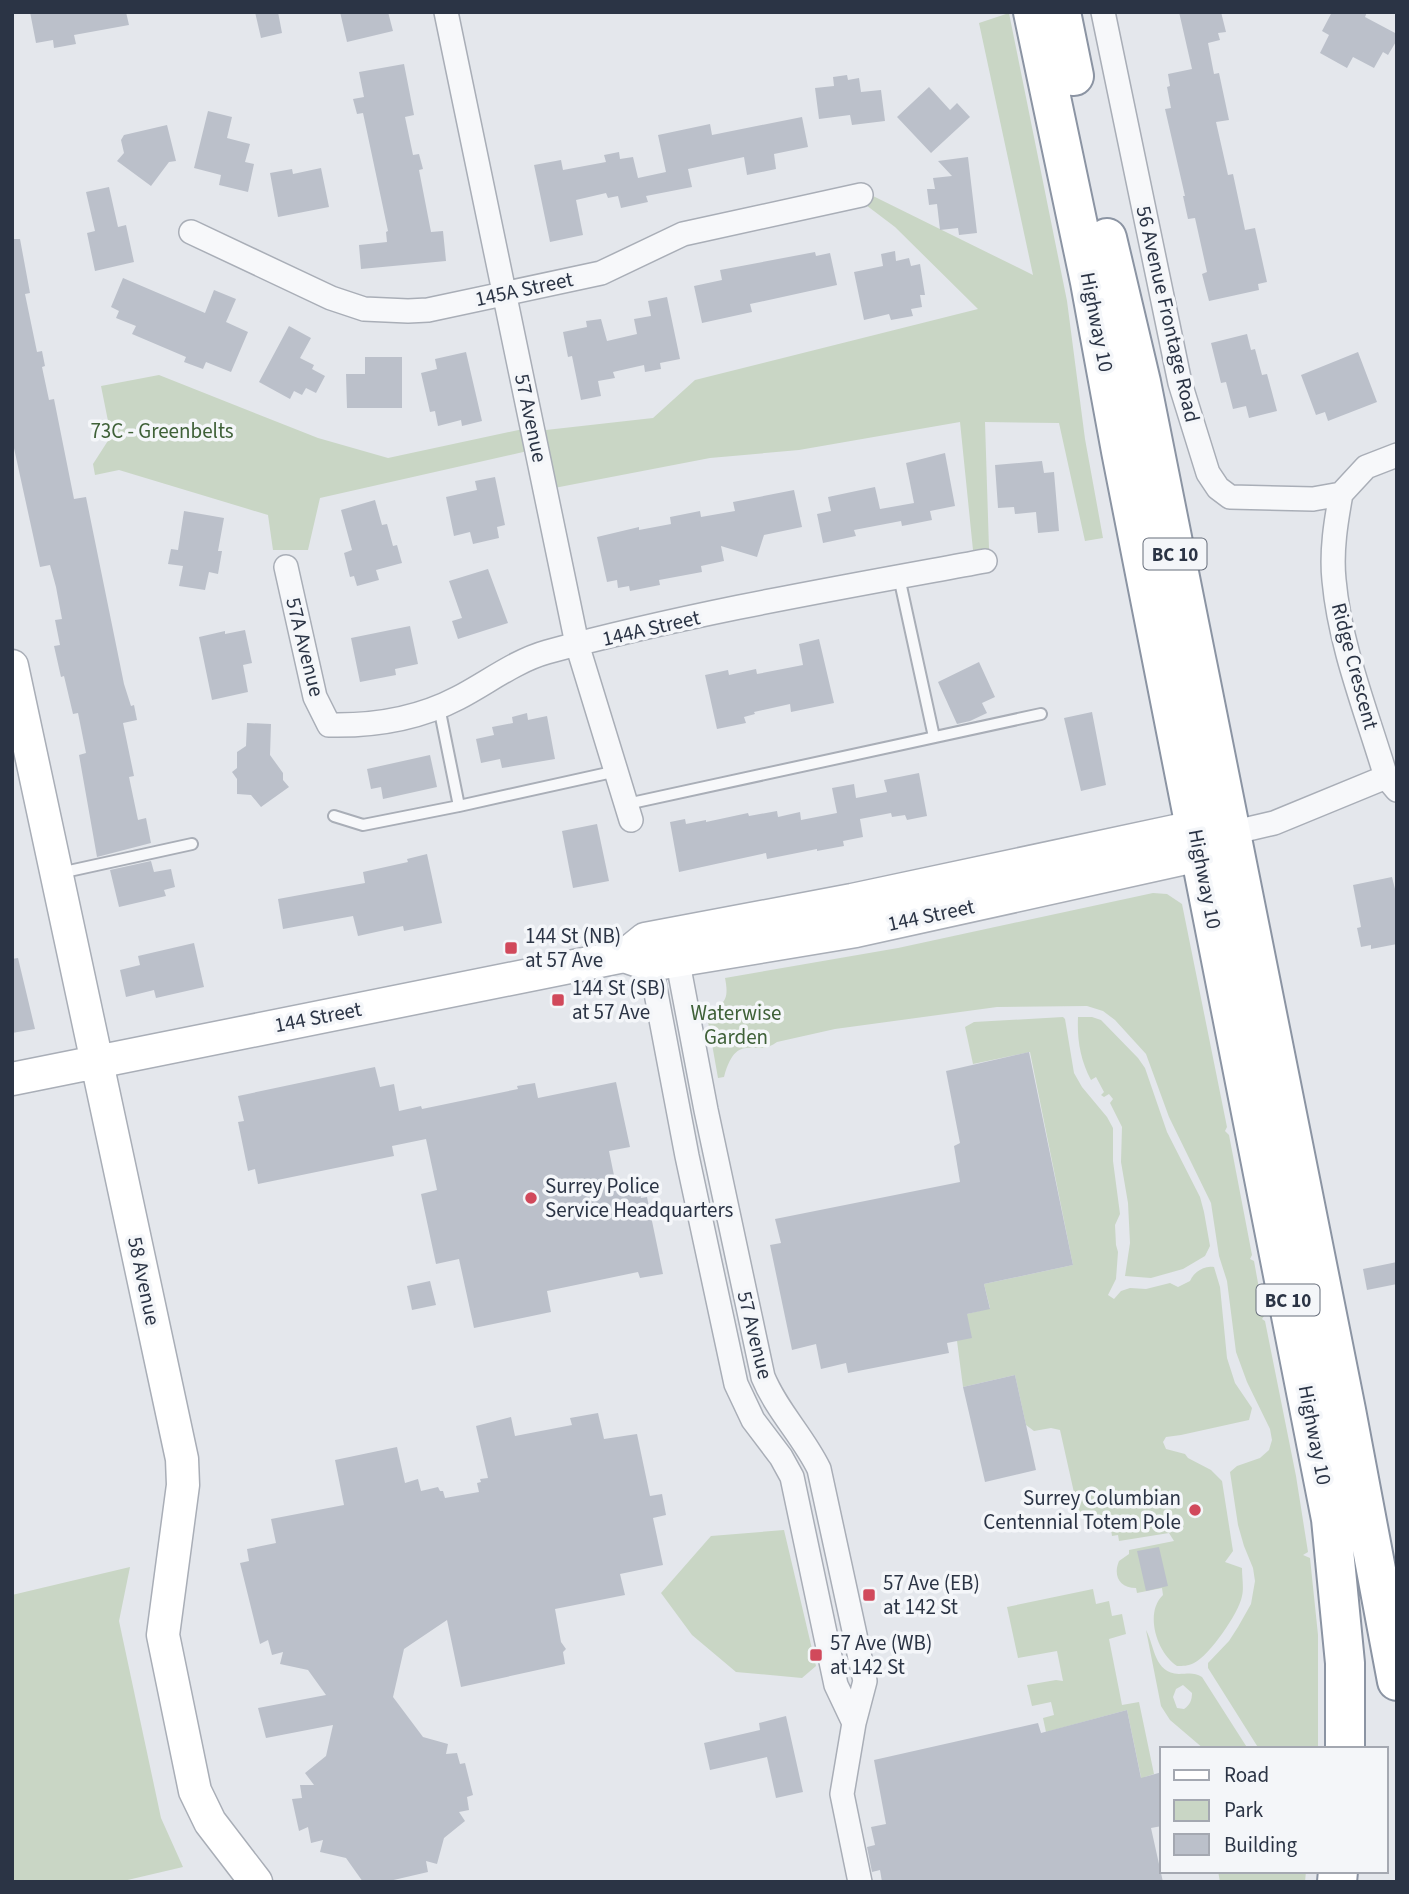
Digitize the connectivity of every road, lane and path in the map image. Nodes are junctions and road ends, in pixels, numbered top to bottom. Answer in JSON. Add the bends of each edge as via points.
{"nodes":[{"id":1,"x":446,"y":12,"type":"edge"},
{"id":2,"x":1033,"y":12,"type":"edge"},
{"id":3,"x":1061,"y":12,"type":"edge"},
{"id":4,"x":1103,"y":12,"type":"edge"},
{"id":5,"x":861,"y":195,"type":"dead end"},
{"id":6,"x":191,"y":232,"type":"dead end"},
{"id":7,"x":505,"y":294,"type":"junction"},
{"id":8,"x":1397,"y":455,"type":"edge"},
{"id":9,"x":1341,"y":494,"type":"junction"},
{"id":10,"x":985,"y":561,"type":"dead end"},
{"id":11,"x":286,"y":566,"type":"dead end"},
{"id":12,"x":899,"y":577,"type":"junction"},
{"id":13,"x":577,"y":644,"type":"junction"},
{"id":14,"x":12,"y":666,"type":"edge"},
{"id":15,"x":439,"y":707,"type":"junction"},
{"id":16,"x":1041,"y":714,"type":"dead end"},
{"id":17,"x":329,"y":725,"type":"joint"},
{"id":18,"x":934,"y":737,"type":"junction"},
{"id":19,"x":617,"y":771,"type":"junction"},
{"id":20,"x":1391,"y":784,"type":"edge"},
{"id":21,"x":459,"y":806,"type":"junction"},
{"id":22,"x":629,"y":812,"type":"joint"},
{"id":23,"x":334,"y":816,"type":"dead end"},
{"id":24,"x":1208,"y":838,"type":"junction"},
{"id":25,"x":192,"y":844,"type":"dead end"},
{"id":26,"x":57,"y":874,"type":"junction"},
{"id":27,"x":654,"y":951,"type":"junction"},
{"id":28,"x":98,"y":1061,"type":"junction"},
{"id":29,"x":12,"y":1079,"type":"edge"},
{"id":30,"x":1397,"y":1681,"type":"edge"},
{"id":31,"x":1345,"y":1747,"type":"edge"},
{"id":32,"x":256,"y":1882,"type":"edge"},
{"id":33,"x":860,"y":1882,"type":"edge"}],
"edges":[{"from":1,"to":7,"type":"street","name":"57 Avenue"},
{"from":2,"to":24,"type":"highway","name":"Highway 10","number":"BC 10"},
{"from":3,"to":24,"type":"highway","name":"Highway 10","number":"BC 10","via":[[1140,382]]},
{"from":4,"to":9,"type":"street","name":"56 Avenue Frontage Road","via":[[1180,383],[1208,473],[1230,498],[1313,499]]},
{"from":5,"to":7,"type":"street","name":"145A Street","via":[[683,234],[601,273]]},
{"from":6,"to":7,"type":"street","name":"145A Street","via":[[364,309],[418,311]]},
{"from":7,"to":13,"type":"street","name":"57 Avenue"},
{"from":8,"to":9,"type":"street","via":[[1366,467]]},
{"from":9,"to":20,"type":"street","name":"Ridge Crescent","via":[[1334,578],[1343,634]]},
{"from":10,"to":12,"type":"street","name":"144A Street"},
{"from":11,"to":17,"type":"street","name":"57A Avenue","via":[[315,696]]},
{"from":12,"to":13,"type":"street","name":"144A Street"},
{"from":12,"to":18,"type":"lane"},
{"from":13,"to":15,"type":"street","name":"144A Street","via":[[543,653]]},
{"from":13,"to":19,"type":"street","name":"57 Avenue"},
{"from":14,"to":26,"type":"street","name":"58 Avenue"},
{"from":15,"to":17,"type":"street","name":"144A Street","via":[[363,726]]},
{"from":15,"to":21,"type":"lane"},
{"from":16,"to":18,"type":"lane"},
{"from":18,"to":22,"type":"lane"},
{"from":19,"to":21,"type":"lane"},
{"from":19,"to":22,"type":"street","name":"57 Avenue"},
{"from":20,"to":24,"type":"street","name":"144 Street","via":[[1274,823]]},
{"from":21,"to":23,"type":"lane","via":[[363,825]]},
{"from":24,"to":27,"type":"street","name":"144 Street","via":[[856,931]]},
{"from":24,"to":30,"type":"highway","name":"Highway 10","number":"BC 10","via":[[1346,1410]]},
{"from":24,"to":31,"type":"highway","name":"Highway 10","number":"BC 10","via":[[1331,1519],[1345,1663]]},
{"from":25,"to":26,"type":"lane"},
{"from":26,"to":28,"type":"street","name":"58 Avenue"},
{"from":27,"to":28,"type":"street","name":"144 Street"},
{"from":27,"to":33,"type":"street","name":"57 Avenue","via":[[687,1156],[736,1384],[753,1420],[792,1477],[836,1685],[854,1723],[842,1794]]},
{"from":28,"to":29,"type":"street","name":"144 Street"},
{"from":28,"to":32,"type":"street","name":"58 Avenue","via":[[181,1459],[183,1485],[163,1634],[195,1791],[211,1822]]}]}
